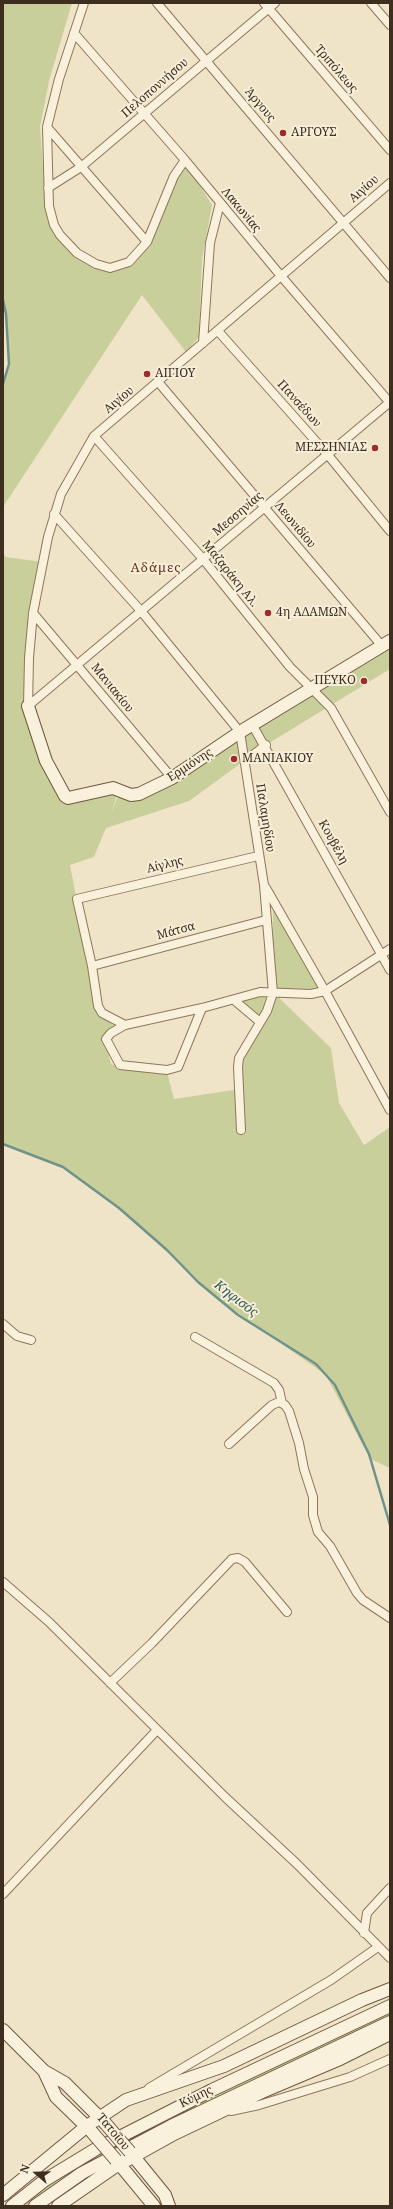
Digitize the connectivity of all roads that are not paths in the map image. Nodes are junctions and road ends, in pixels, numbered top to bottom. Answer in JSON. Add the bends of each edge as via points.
{"nodes":[{"id":1,"x":84,"y":3,"type":"edge"},
{"id":2,"x":157,"y":3,"type":"edge"},
{"id":3,"x":371,"y":3,"type":"edge"},
{"id":4,"x":269,"y":5,"type":"edge"},
{"id":5,"x":390,"y":25,"type":"edge"},
{"id":6,"x":74,"y":33,"type":"junction"},
{"id":7,"x":206,"y":60,"type":"junction"},
{"id":8,"x":144,"y":113,"type":"junction"},
{"id":9,"x":48,"y":127,"type":"junction"},
{"id":10,"x":390,"y":150,"type":"edge"},
{"id":11,"x":185,"y":160,"type":"junction"},
{"id":12,"x":82,"y":167,"type":"junction"},
{"id":13,"x":390,"y":183,"type":"edge"},
{"id":14,"x":48,"y":188,"type":"junction"},
{"id":15,"x":220,"y":202,"type":"junction"},
{"id":16,"x":344,"y":223,"type":"junction"},
{"id":17,"x":147,"y":242,"type":"junction"},
{"id":18,"x":281,"y":276,"type":"junction"},
{"id":19,"x":390,"y":278,"type":"edge"},
{"id":20,"x":218,"y":331,"type":"junction"},
{"id":21,"x":204,"y":343,"type":"junction"},
{"id":22,"x":159,"y":382,"type":"junction"},
{"id":23,"x":390,"y":402,"type":"edge"},
{"id":24,"x":94,"y":436,"type":"junction"},
{"id":25,"x":328,"y":454,"type":"junction"},
{"id":26,"x":264,"y":508,"type":"junction"},
{"id":27,"x":54,"y":514,"type":"junction"},
{"id":28,"x":390,"y":531,"type":"edge"},
{"id":29,"x":203,"y":559,"type":"junction"},
{"id":30,"x":141,"y":611,"type":"junction"},
{"id":31,"x":33,"y":613,"type":"junction"},
{"id":32,"x":387,"y":645,"type":"edge"},
{"id":33,"x":77,"y":664,"type":"junction"},
{"id":34,"x":313,"y":688,"type":"junction"},
{"id":35,"x":28,"y":706,"type":"junction"},
{"id":36,"x":253,"y":726,"type":"junction"},
{"id":37,"x":240,"y":732,"type":"junction"},
{"id":38,"x":266,"y":745,"type":"junction"},
{"id":39,"x":245,"y":761,"type":"junction"},
{"id":40,"x":172,"y":778,"type":"junction"},
{"id":41,"x":390,"y":812,"type":"edge"},
{"id":42,"x":258,"y":856,"type":"junction"},
{"id":43,"x":264,"y":885,"type":"junction"},
{"id":44,"x":266,"y":920,"type":"junction"},
{"id":45,"x":390,"y":949,"type":"edge"},
{"id":46,"x":381,"y":954,"type":"junction"},
{"id":47,"x":92,"y":966,"type":"junction"},
{"id":48,"x":390,"y":970,"type":"edge"},
{"id":49,"x":325,"y":991,"type":"junction"},
{"id":50,"x":274,"y":993,"type":"junction"},
{"id":51,"x":234,"y":1000,"type":"junction"},
{"id":52,"x":202,"y":1008,"type":"junction"},
{"id":53,"x":260,"y":1022,"type":"junction"},
{"id":54,"x":125,"y":1025,"type":"junction"},
{"id":55,"x":390,"y":1110,"type":"edge"},
{"id":56,"x":241,"y":1130,"type":"dead end"},
{"id":57,"x":3,"y":1324,"type":"edge"},
{"id":58,"x":195,"y":1337,"type":"dead end"},
{"id":59,"x":31,"y":1340,"type":"dead end"},
{"id":60,"x":282,"y":1403,"type":"junction"},
{"id":61,"x":229,"y":1444,"type":"dead end"},
{"id":62,"x":3,"y":1582,"type":"edge"},
{"id":63,"x":287,"y":1612,"type":"dead end"},
{"id":64,"x":390,"y":1618,"type":"edge"},
{"id":65,"x":110,"y":1684,"type":"junction"},
{"id":66,"x":157,"y":1730,"type":"junction"},
{"id":67,"x":390,"y":1888,"type":"edge"},
{"id":68,"x":3,"y":1894,"type":"edge"},
{"id":69,"x":364,"y":1933,"type":"junction"},
{"id":70,"x":378,"y":1947,"type":"junction"},
{"id":71,"x":390,"y":1958,"type":"edge"},
{"id":72,"x":390,"y":1989,"type":"edge"},
{"id":73,"x":390,"y":2006,"type":"edge"},
{"id":74,"x":390,"y":2022,"type":"edge"},
{"id":75,"x":3,"y":2030,"type":"edge"},
{"id":76,"x":390,"y":2034,"type":"edge"},
{"id":77,"x":390,"y":2059,"type":"edge"},
{"id":78,"x":44,"y":2071,"type":"junction"},
{"id":79,"x":140,"y":2094,"type":"junction"},
{"id":80,"x":214,"y":2115,"type":"junction"},
{"id":81,"x":102,"y":2120,"type":"junction"},
{"id":82,"x":89,"y":2129,"type":"junction"},
{"id":83,"x":131,"y":2154,"type":"junction"},
{"id":84,"x":118,"y":2162,"type":"junction"},
{"id":85,"x":3,"y":2195,"type":"edge"},
{"id":86,"x":12,"y":2206,"type":"edge"},
{"id":87,"x":35,"y":2206,"type":"edge"},
{"id":88,"x":58,"y":2206,"type":"edge"},
{"id":89,"x":154,"y":2206,"type":"edge"},
{"id":90,"x":169,"y":2206,"type":"edge"}],
"edges":[{"from":1,"to":6,"type":"street"},
{"from":2,"to":7,"type":"street","name":"Άργους"},
{"from":3,"to":5,"type":"street"},
{"from":4,"to":7,"type":"street","name":"Πελοποννήσου"},
{"from":4,"to":10,"type":"street","name":"Τριπόλεως"},
{"from":6,"to":8,"type":"street","name":"Λακωνίας"},
{"from":6,"to":9,"type":"street","via":[[59,79]]},
{"from":7,"to":8,"type":"street","name":"Πελοποννήσου"},
{"from":7,"to":16,"type":"street","name":"Άργους"},
{"from":8,"to":11,"type":"street","name":"Λακωνίας"},
{"from":8,"to":12,"type":"street","name":"Πελοποννήσου"},
{"from":9,"to":12,"type":"street"},
{"from":9,"to":14,"type":"street"},
{"from":11,"to":15,"type":"street","name":"Λακωνίας"},
{"from":11,"to":17,"type":"street","via":[[174,176]]},
{"from":12,"to":14,"type":"street","name":"Πελοποννήσου"},
{"from":12,"to":17,"type":"street"},
{"from":13,"to":16,"type":"street","name":"Αιγίου"},
{"from":14,"to":17,"type":"street","via":[[54,224],[67,243],[85,260],[116,267],[129,262]]},
{"from":15,"to":18,"type":"street","name":"Λακωνίας"},
{"from":15,"to":21,"type":"street","via":[[210,243]]},
{"from":16,"to":18,"type":"street","name":"Αιγίου"},
{"from":16,"to":19,"type":"street","name":"Άργους"},
{"from":18,"to":20,"type":"street","name":"Αιγίου"},
{"from":18,"to":23,"type":"street","name":"Λακωνίας"},
{"from":20,"to":21,"type":"street","name":"Αιγίου"},
{"from":20,"to":25,"type":"street","name":"Πανσέδων"},
{"from":21,"to":22,"type":"street","name":"Αιγίου"},
{"from":22,"to":24,"type":"street","name":"Αιγίου"},
{"from":22,"to":26,"type":"street","name":"Λεωνιδίου"},
{"from":23,"to":25,"type":"street","name":"Μεσσηνίας"},
{"from":24,"to":27,"type":"street","name":"Αιγίου","via":[[70,476]]},
{"from":24,"to":29,"type":"street","name":"Μαζαράκη Αλ."},
{"from":25,"to":26,"type":"street","name":"Μεσσηνίας"},
{"from":25,"to":28,"type":"street","name":"Πανσέδων"},
{"from":26,"to":29,"type":"street","name":"Μεσσηνίας"},
{"from":26,"to":32,"type":"street","name":"Λεωνιδίου"},
{"from":27,"to":30,"type":"street","name":"Παλαμηδίου"},
{"from":27,"to":31,"type":"street","name":"Αιγίου"},
{"from":29,"to":30,"type":"street","name":"Μεσσηνίας"},
{"from":29,"to":34,"type":"street","name":"Μαζαράκη Αλ.","via":[[290,667]]},
{"from":30,"to":33,"type":"street","name":"Μεσσηνίας"},
{"from":30,"to":37,"type":"street","name":"Παλαμηδίου"},
{"from":31,"to":33,"type":"street","name":"Μανιακίου"},
{"from":31,"to":35,"type":"street","name":"Αιγίου"},
{"from":32,"to":34,"type":"main road","name":"Ερμιόνης"},
{"from":33,"to":35,"type":"street","name":"Μεσσηνίας"},
{"from":33,"to":40,"type":"street","name":"Μανιακίου"},
{"from":34,"to":36,"type":"main road","name":"Ερμιόνης"},
{"from":34,"to":41,"type":"street","name":"Μαζαράκη Αλ.","via":[[332,708]]},
{"from":35,"to":40,"type":"main road","name":"Ερμιόνης","via":[[46,761],[66,797],[113,788],[131,795],[139,794]]},
{"from":36,"to":37,"type":"main road","name":"Ερμιόνης"},
{"from":36,"to":38,"type":"street","name":"Κουβέλη"},
{"from":37,"to":39,"type":"street","name":"Παλαμηδίου"},
{"from":37,"to":40,"type":"main road","name":"Ερμιόνης"},
{"from":38,"to":39,"type":"street"},
{"from":38,"to":46,"type":"street","name":"Κουβέλη"},
{"from":39,"to":42,"type":"street","name":"Παλαμηδίου"},
{"from":42,"to":43,"type":"street","name":"Παλαμηδίου"},
{"from":42,"to":47,"type":"street","name":"Αίγλης","via":[[77,898]]},
{"from":43,"to":44,"type":"street","name":"Παλαμηδίου"},
{"from":43,"to":49,"type":"street"},
{"from":44,"to":47,"type":"street","name":"Μάτσα"},
{"from":44,"to":50,"type":"street","name":"Παλαμηδίου"},
{"from":45,"to":46,"type":"street"},
{"from":46,"to":48,"type":"street","name":"Κουβέλη"},
{"from":46,"to":49,"type":"street"},
{"from":47,"to":54,"type":"street","via":[[100,1011]]},
{"from":49,"to":50,"type":"street","via":[[311,994]]},
{"from":49,"to":55,"type":"street"},
{"from":50,"to":51,"type":"street","via":[[260,992]]},
{"from":50,"to":53,"type":"street"},
{"from":51,"to":52,"type":"street"},
{"from":51,"to":53,"type":"street"},
{"from":52,"to":54,"type":"street"},
{"from":52,"to":54,"type":"street","via":[[181,1063],[174,1069],[120,1065],[106,1040],[110,1033]]},
{"from":53,"to":56,"type":"street","via":[[240,1058]]},
{"from":57,"to":59,"type":"street","via":[[17,1336]]},
{"from":58,"to":60,"type":"street","via":[[274,1383],[279,1390]]},
{"from":60,"to":61,"type":"street","via":[[272,1405]]},
{"from":60,"to":64,"type":"street","via":[[289,1411],[293,1423],[313,1497],[313,1515],[318,1532],[330,1546],[357,1593]]},
{"from":62,"to":65,"type":"street","via":[[48,1622]]},
{"from":63,"to":65,"type":"street","via":[[245,1562],[238,1558],[232,1559]]},
{"from":65,"to":66,"type":"street"},
{"from":66,"to":68,"type":"street"},
{"from":66,"to":69,"type":"street"},
{"from":67,"to":69,"type":"street","via":[[367,1912]]},
{"from":69,"to":70,"type":"street"},
{"from":70,"to":71,"type":"street"},
{"from":70,"to":79,"type":"street","via":[[331,1980]]},
{"from":72,"to":79,"type":"main road","via":[[224,2066]]},
{"from":73,"to":86,"type":"main road","name":"Κύμης","via":[[199,2096],[96,2149],[45,2180]]},
{"from":74,"to":87,"type":"main road","name":"Κύμης","via":[[171,2126],[82,2173]]},
{"from":75,"to":78,"type":"main road","name":"Τατοΐου"},
{"from":76,"to":80,"type":"main road"},
{"from":77,"to":80,"type":"street","via":[[326,2085]]},
{"from":78,"to":81,"type":"main road","name":"Τατοΐου","via":[[65,2083]]},
{"from":78,"to":82,"type":"main road","name":"Τατοΐου","via":[[56,2097]]},
{"from":79,"to":81,"type":"main road","via":[[126,2100]]},
{"from":80,"to":83,"type":"main road"},
{"from":81,"to":82,"type":"main road"},
{"from":81,"to":83,"type":"main road","name":"Τατοΐου","bridge":true},
{"from":82,"to":84,"type":"main road","name":"Τατοΐου","bridge":true},
{"from":82,"to":85,"type":"main road"},
{"from":83,"to":84,"type":"main road"},
{"from":83,"to":90,"type":"main road","name":"Τατοΐου","via":[[165,2195]]},
{"from":84,"to":88,"type":"main road"},
{"from":84,"to":89,"type":"main road","name":"Τατοΐου"}]}
